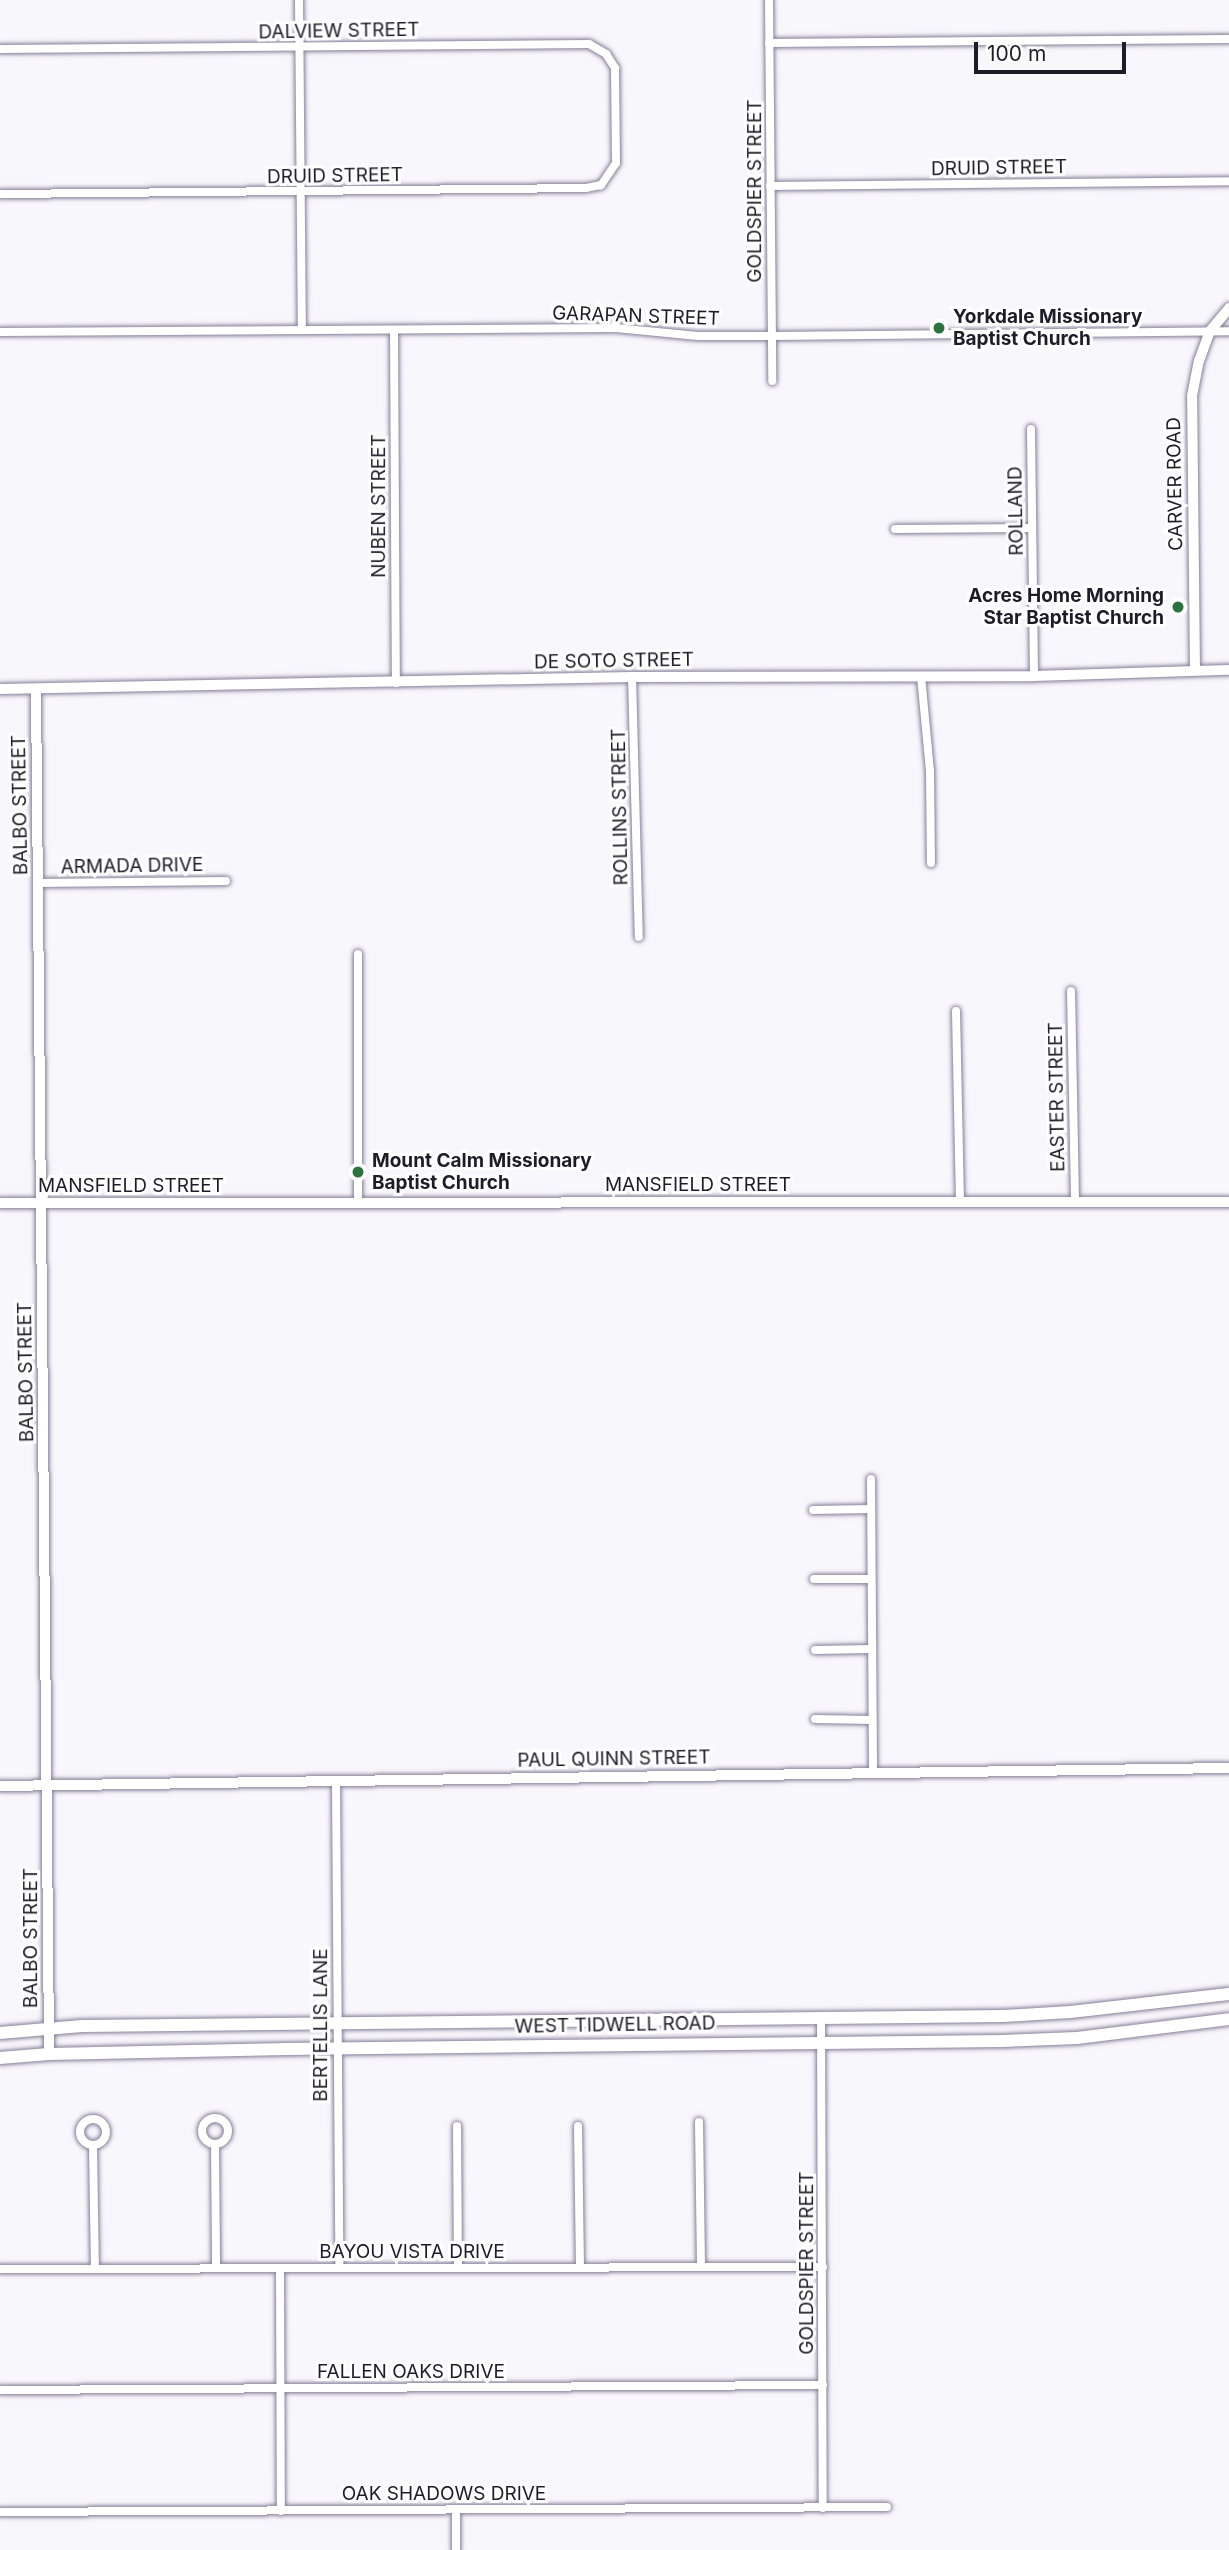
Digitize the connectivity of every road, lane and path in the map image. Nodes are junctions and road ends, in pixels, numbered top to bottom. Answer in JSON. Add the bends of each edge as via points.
{"nodes":[{"id":1,"x":299,"y":0,"type":"edge"},
{"id":2,"x":769,"y":0,"type":"edge"},
{"id":3,"x":1229,"y":38,"type":"edge"},
{"id":4,"x":769,"y":43,"type":"junction"},
{"id":5,"x":298,"y":47,"type":"junction"},
{"id":6,"x":0,"y":49,"type":"edge"},
{"id":7,"x":616,"y":120,"type":"joint"},
{"id":8,"x":1229,"y":181,"type":"edge"},
{"id":9,"x":770,"y":186,"type":"junction"},
{"id":10,"x":301,"y":193,"type":"junction"},
{"id":11,"x":0,"y":194,"type":"edge"},
{"id":12,"x":1229,"y":307,"type":"edge"},
{"id":13,"x":302,"y":329,"type":"junction"},
{"id":14,"x":394,"y":330,"type":"junction"},
{"id":15,"x":1210,"y":331,"type":"junction"},
{"id":16,"x":1229,"y":331,"type":"edge"},
{"id":17,"x":0,"y":332,"type":"edge"},
{"id":18,"x":772,"y":336,"type":"junction"},
{"id":19,"x":772,"y":381,"type":"dead end"},
{"id":20,"x":1031,"y":429,"type":"dead end"},
{"id":21,"x":1032,"y":528,"type":"junction"},
{"id":22,"x":895,"y":529,"type":"dead end"},
{"id":23,"x":1195,"y":670,"type":"junction"},
{"id":24,"x":1229,"y":670,"type":"edge"},
{"id":25,"x":921,"y":676,"type":"junction"},
{"id":26,"x":1034,"y":676,"type":"junction"},
{"id":27,"x":632,"y":677,"type":"junction"},
{"id":28,"x":396,"y":683,"type":"junction"},
{"id":29,"x":0,"y":689,"type":"edge"},
{"id":30,"x":36,"y":689,"type":"junction"},
{"id":31,"x":931,"y":863,"type":"dead end"},
{"id":32,"x":226,"y":881,"type":"dead end"},
{"id":33,"x":39,"y":883,"type":"junction"},
{"id":34,"x":639,"y":937,"type":"dead end"},
{"id":35,"x":358,"y":954,"type":"dead end"},
{"id":36,"x":1071,"y":991,"type":"dead end"},
{"id":37,"x":956,"y":1010,"type":"dead end"},
{"id":38,"x":960,"y":1202,"type":"junction"},
{"id":39,"x":1075,"y":1202,"type":"junction"},
{"id":40,"x":1229,"y":1202,"type":"edge"},
{"id":41,"x":0,"y":1203,"type":"edge"},
{"id":42,"x":41,"y":1203,"type":"junction"},
{"id":43,"x":358,"y":1203,"type":"junction"},
{"id":44,"x":871,"y":1479,"type":"dead end"},
{"id":45,"x":870,"y":1509,"type":"junction"},
{"id":46,"x":813,"y":1510,"type":"dead end"},
{"id":47,"x":814,"y":1579,"type":"dead end"},
{"id":48,"x":870,"y":1579,"type":"junction"},
{"id":49,"x":871,"y":1649,"type":"junction"},
{"id":50,"x":815,"y":1650,"type":"dead end"},
{"id":51,"x":815,"y":1719,"type":"dead end"},
{"id":52,"x":872,"y":1720,"type":"junction"},
{"id":53,"x":1229,"y":1768,"type":"edge"},
{"id":54,"x":873,"y":1773,"type":"junction"},
{"id":55,"x":335,"y":1781,"type":"junction"},
{"id":56,"x":49,"y":1785,"type":"junction"},
{"id":57,"x":0,"y":1786,"type":"edge"},
{"id":58,"x":1229,"y":1994,"type":"edge"},
{"id":59,"x":1187,"y":1999,"type":"junction"},
{"id":60,"x":1004,"y":2016,"type":"junction"},
{"id":61,"x":821,"y":2018,"type":"junction"},
{"id":62,"x":1229,"y":2019,"type":"edge"},
{"id":63,"x":579,"y":2021,"type":"junction"},
{"id":64,"x":336,"y":2023,"type":"junction"},
{"id":65,"x":1189,"y":2024,"type":"junction"},
{"id":66,"x":49,"y":2028,"type":"junction"},
{"id":67,"x":0,"y":2033,"type":"edge"},
{"id":68,"x":1003,"y":2041,"type":"junction"},
{"id":69,"x":821,"y":2042,"type":"junction"},
{"id":70,"x":580,"y":2045,"type":"junction"},
{"id":71,"x":336,"y":2048,"type":"junction"},
{"id":72,"x":49,"y":2054,"type":"junction"},
{"id":73,"x":0,"y":2059,"type":"edge"},
{"id":74,"x":699,"y":2122,"type":"dead end"},
{"id":75,"x":457,"y":2126,"type":"dead end"},
{"id":76,"x":578,"y":2126,"type":"dead end"},
{"id":77,"x":215,"y":2144,"type":"dead end"},
{"id":78,"x":93,"y":2145,"type":"dead end"},
{"id":79,"x":580,"y":2267,"type":"junction"},
{"id":80,"x":701,"y":2267,"type":"junction"},
{"id":81,"x":823,"y":2267,"type":"junction"},
{"id":82,"x":216,"y":2268,"type":"junction"},
{"id":83,"x":280,"y":2268,"type":"junction"},
{"id":84,"x":339,"y":2268,"type":"junction"},
{"id":85,"x":458,"y":2268,"type":"junction"},
{"id":86,"x":0,"y":2269,"type":"edge"},
{"id":87,"x":95,"y":2269,"type":"junction"},
{"id":88,"x":822,"y":2385,"type":"junction"},
{"id":89,"x":280,"y":2388,"type":"junction"},
{"id":90,"x":0,"y":2390,"type":"edge"},
{"id":91,"x":887,"y":2507,"type":"dead end"},
{"id":92,"x":823,"y":2508,"type":"junction"},
{"id":93,"x":456,"y":2510,"type":"junction"},
{"id":94,"x":281,"y":2511,"type":"junction"},
{"id":95,"x":0,"y":2512,"type":"edge"},
{"id":96,"x":456,"y":2550,"type":"edge"}],
"edges":[{"from":1,"to":5,"type":"street"},
{"from":2,"to":4,"type":"street","name":"GOLDSPIER STREET"},
{"from":3,"to":4,"type":"street"},
{"from":4,"to":9,"type":"street","name":"GOLDSPIER STREET"},
{"from":5,"to":6,"type":"street","name":"DALVIEW STREET"},
{"from":5,"to":7,"type":"street","name":"DALVIEW STREET","via":[[589,44],[606,54],[615,68]]},
{"from":5,"to":10,"type":"street"},
{"from":7,"to":10,"type":"street","name":"DRUID STREET","via":[[617,163],[601,185]]},
{"from":8,"to":9,"type":"street","name":"DRUID STREET"},
{"from":9,"to":18,"type":"street","name":"GOLDSPIER STREET"},
{"from":10,"to":11,"type":"street","name":"DRUID STREET"},
{"from":10,"to":13,"type":"street"},
{"from":12,"to":15,"type":"street","name":"CARVER ROAD"},
{"from":13,"to":14,"type":"street","name":"GARAPAN STREET"},
{"from":13,"to":17,"type":"street","name":"GARAPAN STREET"},
{"from":14,"to":18,"type":"street","name":"GARAPAN STREET","via":[[617,328],[698,336]]},
{"from":14,"to":28,"type":"street","name":"NUBEN STREET"},
{"from":15,"to":16,"type":"street","name":"GARAPAN STREET"},
{"from":15,"to":18,"type":"street","name":"GARAPAN STREET"},
{"from":15,"to":23,"type":"street","name":"CARVER ROAD","via":[[1199,361],[1191,415]]},
{"from":18,"to":19,"type":"street","name":"GOLDSPIER STREET"},
{"from":20,"to":21,"type":"street","name":"ROLLAND"},
{"from":21,"to":22,"type":"street"},
{"from":21,"to":26,"type":"street","name":"ROLLAND"},
{"from":23,"to":24,"type":"street","name":"DE SOTO STREET"},
{"from":23,"to":26,"type":"street","name":"DE SOTO STREET"},
{"from":25,"to":26,"type":"street","name":"DE SOTO STREET"},
{"from":25,"to":27,"type":"street","name":"DE SOTO STREET"},
{"from":25,"to":31,"type":"street","via":[[930,771]]},
{"from":27,"to":28,"type":"street","name":"DE SOTO STREET"},
{"from":27,"to":34,"type":"street","name":"ROLLINS STREET"},
{"from":28,"to":30,"type":"street","name":"DE SOTO STREET"},
{"from":29,"to":30,"type":"street","name":"DE SOTO STREET"},
{"from":30,"to":33,"type":"street","name":"BALBO STREET"},
{"from":32,"to":33,"type":"street","name":"ARMADA DRIVE"},
{"from":33,"to":42,"type":"street","name":"BALBO STREET"},
{"from":35,"to":43,"type":"street"},
{"from":36,"to":39,"type":"street","name":"EASTER STREET"},
{"from":37,"to":38,"type":"street"},
{"from":38,"to":39,"type":"street","name":"MANSFIELD STREET"},
{"from":38,"to":43,"type":"street","name":"MANSFIELD STREET"},
{"from":39,"to":40,"type":"street","name":"MANSFIELD STREET"},
{"from":41,"to":42,"type":"street","name":"MANSFIELD STREET"},
{"from":42,"to":43,"type":"street","name":"MANSFIELD STREET"},
{"from":42,"to":56,"type":"street","name":"BALBO STREET"},
{"from":44,"to":45,"type":"street"},
{"from":45,"to":46,"type":"street"},
{"from":45,"to":48,"type":"street"},
{"from":47,"to":48,"type":"street"},
{"from":48,"to":49,"type":"street"},
{"from":49,"to":50,"type":"street"},
{"from":49,"to":52,"type":"street"},
{"from":51,"to":52,"type":"street"},
{"from":52,"to":54,"type":"street"},
{"from":53,"to":54,"type":"street","name":"PAUL QUINN STREET"},
{"from":54,"to":55,"type":"street","name":"PAUL QUINN STREET"},
{"from":55,"to":56,"type":"street","name":"PAUL QUINN STREET"},
{"from":55,"to":64,"type":"street","name":"BERTELLIS LANE"},
{"from":56,"to":57,"type":"street","name":"PAUL QUINN STREET"},
{"from":56,"to":66,"type":"street","name":"BALBO STREET"},
{"from":58,"to":59,"type":"main road","name":"WEST TIDWELL ROAD"},
{"from":59,"to":60,"type":"main road","name":"WEST TIDWELL ROAD"},
{"from":59,"to":65,"type":"main road"},
{"from":60,"to":61,"type":"main road","name":"WEST TIDWELL ROAD"},
{"from":60,"to":68,"type":"main road"},
{"from":61,"to":63,"type":"main road","name":"WEST TIDWELL ROAD"},
{"from":61,"to":69,"type":"street","name":"GOLDSPIER STREET"},
{"from":62,"to":65,"type":"main road","name":"WEST TIDWELL ROAD"},
{"from":63,"to":64,"type":"main road","name":"WEST TIDWELL ROAD"},
{"from":63,"to":70,"type":"main road"},
{"from":64,"to":66,"type":"main road","name":"WEST TIDWELL ROAD"},
{"from":64,"to":71,"type":"street","name":"BERTELLIS LANE"},
{"from":65,"to":68,"type":"main road","name":"WEST TIDWELL ROAD","via":[[1077,2038]]},
{"from":66,"to":67,"type":"main road","name":"WEST TIDWELL ROAD"},
{"from":66,"to":72,"type":"street","name":"BALBO STREET"},
{"from":68,"to":69,"type":"main road","name":"WEST TIDWELL ROAD"},
{"from":69,"to":70,"type":"main road","name":"WEST TIDWELL ROAD"},
{"from":69,"to":81,"type":"street","name":"GOLDSPIER STREET"},
{"from":70,"to":71,"type":"main road","name":"WEST TIDWELL ROAD"},
{"from":71,"to":72,"type":"main road","name":"WEST TIDWELL ROAD"},
{"from":71,"to":84,"type":"street","name":"BERTELLIS LANE"},
{"from":72,"to":73,"type":"main road","name":"WEST TIDWELL ROAD"},
{"from":74,"to":80,"type":"street"},
{"from":75,"to":85,"type":"street"},
{"from":76,"to":79,"type":"street"},
{"from":77,"to":82,"type":"street"},
{"from":78,"to":87,"type":"street"},
{"from":79,"to":80,"type":"street","name":"BAYOU VISTA DRIVE"},
{"from":79,"to":85,"type":"street","name":"BAYOU VISTA DRIVE"},
{"from":80,"to":81,"type":"street","name":"BAYOU VISTA DRIVE"},
{"from":81,"to":88,"type":"street","name":"GOLDSPIER STREET"},
{"from":82,"to":83,"type":"street","name":"BAYOU VISTA DRIVE"},
{"from":82,"to":87,"type":"street","name":"BAYOU VISTA DRIVE"},
{"from":83,"to":84,"type":"street","name":"BAYOU VISTA DRIVE"},
{"from":83,"to":89,"type":"street"},
{"from":84,"to":85,"type":"street","name":"BAYOU VISTA DRIVE"},
{"from":86,"to":87,"type":"street","name":"BAYOU VISTA DRIVE"},
{"from":88,"to":89,"type":"street","name":"FALLEN OAKS DRIVE"},
{"from":88,"to":92,"type":"street","name":"GOLDSPIER STREET"},
{"from":89,"to":90,"type":"street","name":"FALLEN OAKS DRIVE"},
{"from":89,"to":94,"type":"street"},
{"from":91,"to":92,"type":"street","name":"OAK SHADOWS DRIVE"},
{"from":92,"to":93,"type":"street","name":"OAK SHADOWS DRIVE"},
{"from":93,"to":94,"type":"street","name":"OAK SHADOWS DRIVE"},
{"from":93,"to":96,"type":"street"},
{"from":94,"to":95,"type":"street","name":"OAK SHADOWS DRIVE"}]}
